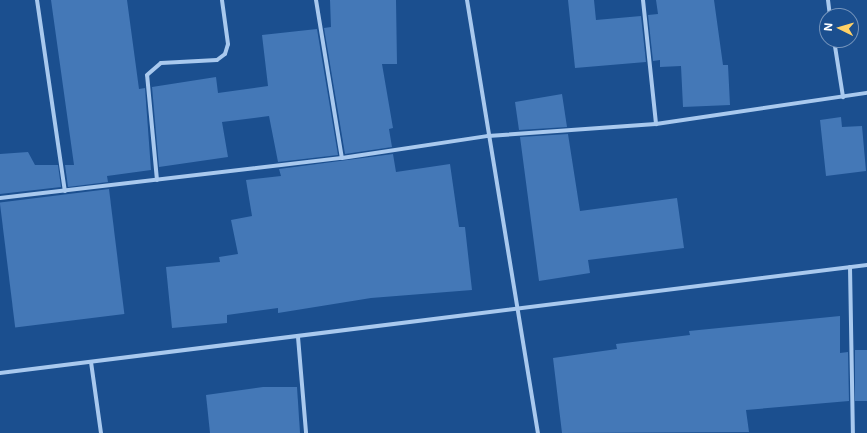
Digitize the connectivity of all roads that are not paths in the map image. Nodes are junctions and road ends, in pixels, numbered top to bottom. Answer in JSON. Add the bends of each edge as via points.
{"nodes":[{"id":1,"x":37,"y":0,"type":"edge"},
{"id":2,"x":222,"y":0,"type":"edge"},
{"id":3,"x":316,"y":0,"type":"edge"},
{"id":4,"x":467,"y":0,"type":"edge"},
{"id":5,"x":643,"y":0,"type":"edge"},
{"id":6,"x":835,"y":48,"type":"edge"},
{"id":7,"x":867,"y":93,"type":"edge"},
{"id":8,"x":843,"y":97,"type":"junction"},
{"id":9,"x":656,"y":124,"type":"junction"},
{"id":10,"x":488,"y":136,"type":"junction"},
{"id":11,"x":342,"y":158,"type":"junction"},
{"id":12,"x":157,"y":180,"type":"junction"},
{"id":13,"x":65,"y":191,"type":"junction"},
{"id":14,"x":0,"y":198,"type":"edge"},
{"id":15,"x":867,"y":265,"type":"edge"},
{"id":16,"x":850,"y":267,"type":"junction"},
{"id":17,"x":518,"y":309,"type":"junction"},
{"id":18,"x":298,"y":337,"type":"junction"},
{"id":19,"x":92,"y":362,"type":"junction"},
{"id":20,"x":0,"y":373,"type":"edge"},
{"id":21,"x":101,"y":433,"type":"edge"},
{"id":22,"x":306,"y":433,"type":"edge"},
{"id":23,"x":538,"y":433,"type":"edge"},
{"id":24,"x":853,"y":433,"type":"edge"}],
"edges":[{"from":1,"to":13,"type":"street"},
{"from":2,"to":12,"type":"street","via":[[228,44],[225,54],[217,60],[161,64],[147,75]]},
{"from":3,"to":11,"type":"street"},
{"from":4,"to":10,"type":"street"},
{"from":5,"to":9,"type":"street"},
{"from":6,"to":8,"type":"street"},
{"from":7,"to":8,"type":"street"},
{"from":8,"to":9,"type":"street"},
{"from":9,"to":10,"type":"street"},
{"from":10,"to":11,"type":"street"},
{"from":10,"to":17,"type":"street"},
{"from":11,"to":12,"type":"street"},
{"from":12,"to":13,"type":"street"},
{"from":13,"to":14,"type":"street"},
{"from":15,"to":16,"type":"street"},
{"from":16,"to":17,"type":"street"},
{"from":16,"to":24,"type":"street"},
{"from":17,"to":18,"type":"street"},
{"from":17,"to":23,"type":"street"},
{"from":18,"to":19,"type":"street"},
{"from":18,"to":22,"type":"street"},
{"from":19,"to":20,"type":"street"},
{"from":19,"to":21,"type":"street"}]}
